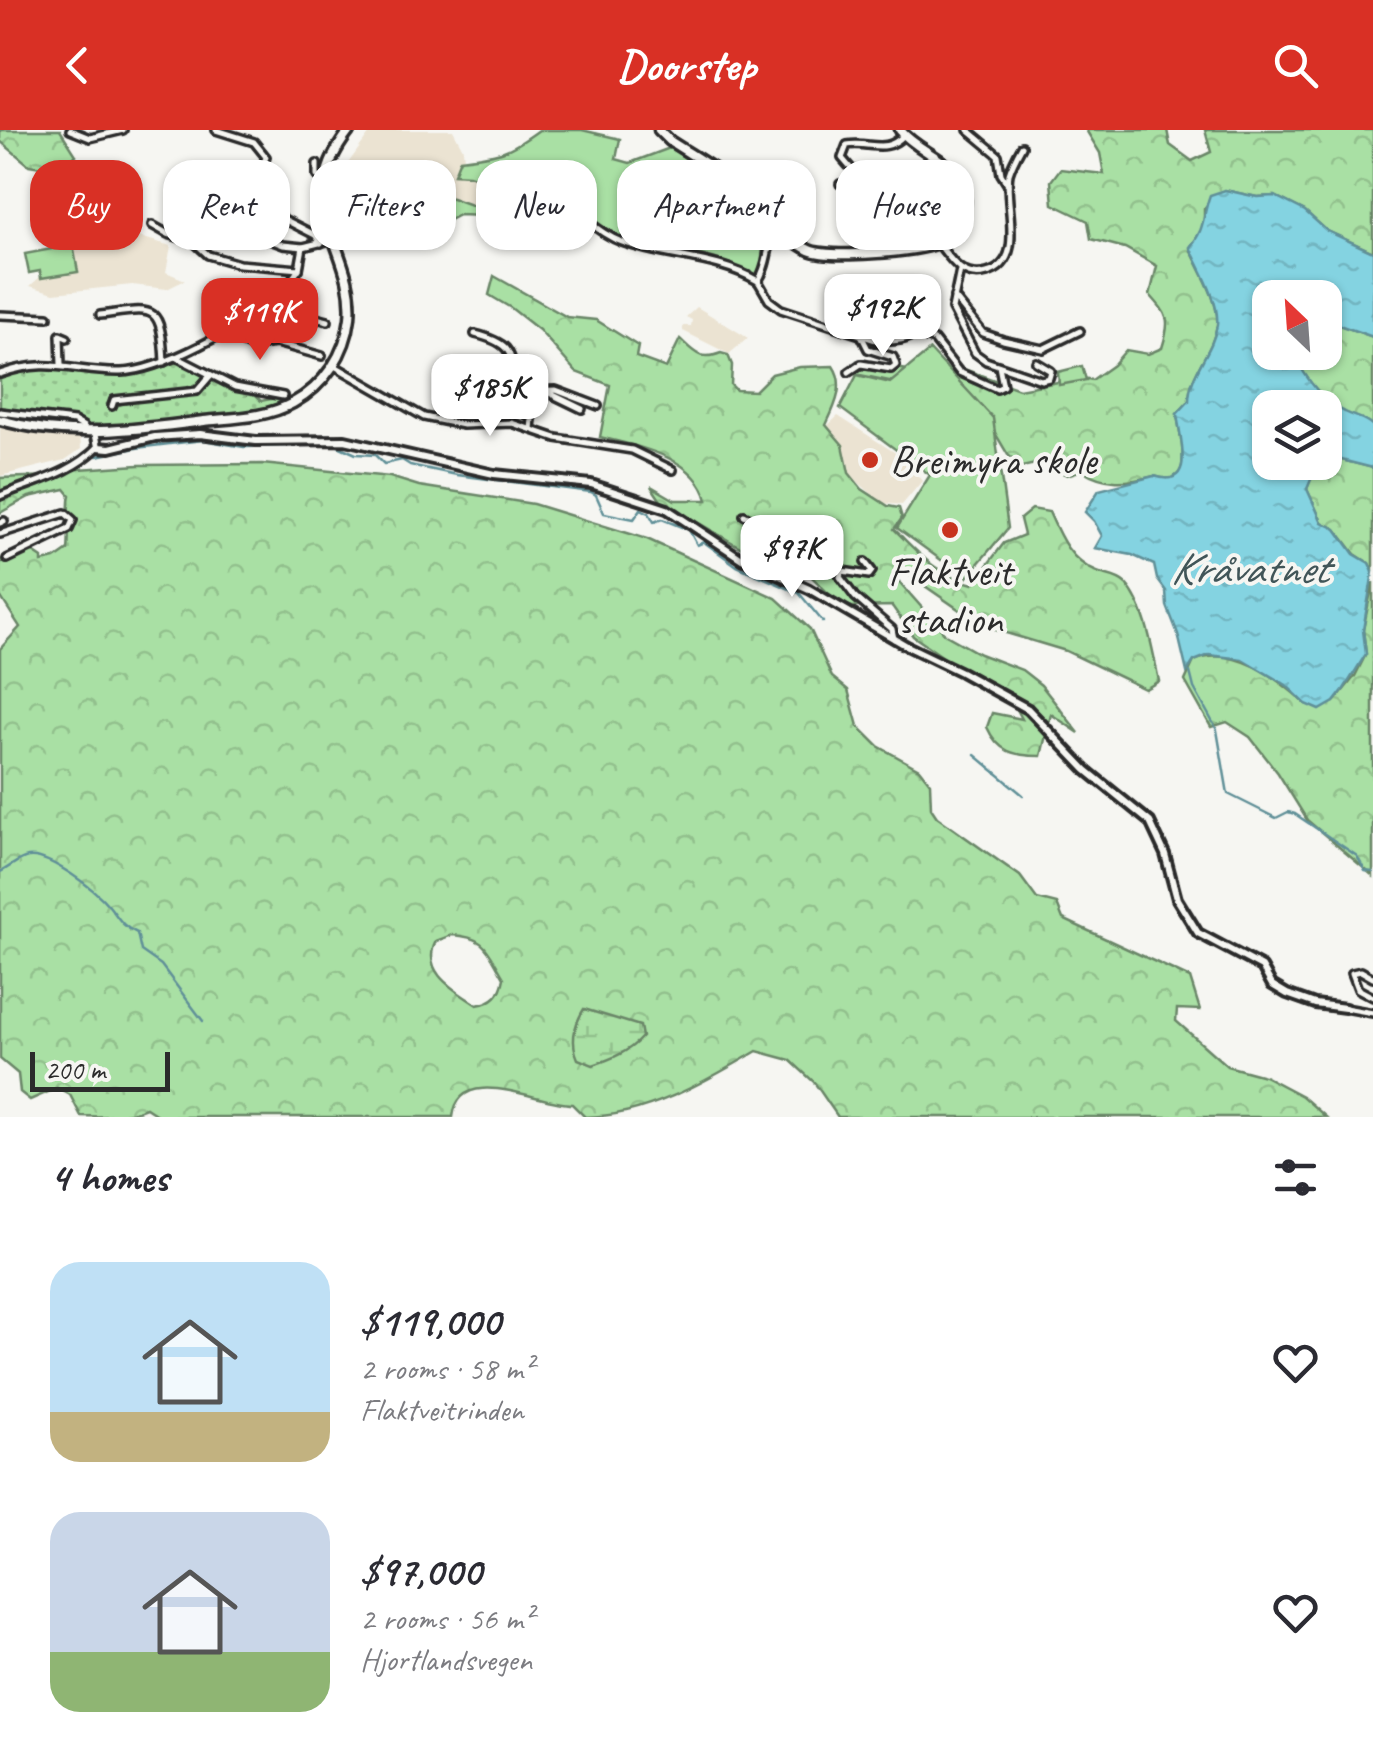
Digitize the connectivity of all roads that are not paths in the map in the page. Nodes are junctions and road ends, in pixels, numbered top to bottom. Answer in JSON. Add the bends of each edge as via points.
{"nodes":[{"id":1,"x":70,"y":130,"type":"edge"},
{"id":2,"x":123,"y":130,"type":"edge"},
{"id":3,"x":216,"y":130,"type":"edge"},
{"id":4,"x":350,"y":130,"type":"edge"},
{"id":5,"x":659,"y":130,"type":"edge"},
{"id":6,"x":968,"y":130,"type":"edge"},
{"id":7,"x":902,"y":132,"type":"edge"},
{"id":8,"x":1022,"y":146,"type":"dead end"},
{"id":9,"x":333,"y":160,"type":"edge"},
{"id":10,"x":698,"y":160,"type":"edge"},
{"id":11,"x":844,"y":160,"type":"edge"},
{"id":12,"x":938,"y":160,"type":"edge"},
{"id":13,"x":1008,"y":185,"type":"junction"},
{"id":14,"x":152,"y":224,"type":"dead end"},
{"id":15,"x":597,"y":229,"type":"edge"},
{"id":16,"x":310,"y":232,"type":"edge"},
{"id":17,"x":290,"y":245,"type":"edge"},
{"id":18,"x":310,"y":245,"type":"edge"},
{"id":19,"x":303,"y":247,"type":"junction"},
{"id":20,"x":334,"y":250,"type":"edge"},
{"id":21,"x":768,"y":250,"type":"edge"},
{"id":22,"x":814,"y":250,"type":"edge"},
{"id":23,"x":875,"y":250,"type":"edge"},
{"id":24,"x":944,"y":250,"type":"edge"},
{"id":25,"x":299,"y":270,"type":"junction"},
{"id":26,"x":960,"y":270,"type":"junction"},
{"id":27,"x":758,"y":281,"type":"junction"},
{"id":28,"x":953,"y":294,"type":"junction"},
{"id":29,"x":280,"y":296,"type":"dead end"},
{"id":30,"x":0,"y":314,"type":"edge"},
{"id":31,"x":100,"y":315,"type":"dead end"},
{"id":32,"x":48,"y":317,"type":"dead end"},
{"id":33,"x":328,"y":321,"type":"dead end"},
{"id":34,"x":1080,"y":331,"type":"dead end"},
{"id":35,"x":220,"y":332,"type":"junction"},
{"id":36,"x":475,"y":334,"type":"dead end"},
{"id":37,"x":862,"y":336,"type":"junction"},
{"id":38,"x":67,"y":338,"type":"dead end"},
{"id":39,"x":322,"y":356,"type":"dead end"},
{"id":40,"x":176,"y":357,"type":"junction"},
{"id":41,"x":164,"y":362,"type":"junction"},
{"id":42,"x":1036,"y":362,"type":"dead end"},
{"id":43,"x":61,"y":365,"type":"junction"},
{"id":44,"x":333,"y":365,"type":"junction"},
{"id":45,"x":999,"y":366,"type":"junction"},
{"id":46,"x":850,"y":372,"type":"dead end"},
{"id":47,"x":0,"y":374,"type":"edge"},
{"id":48,"x":210,"y":376,"type":"junction"},
{"id":49,"x":512,"y":382,"type":"junction"},
{"id":50,"x":545,"y":390,"type":"junction"},
{"id":51,"x":283,"y":396,"type":"dead end"},
{"id":52,"x":112,"y":406,"type":"dead end"},
{"id":53,"x":598,"y":406,"type":"dead end"},
{"id":54,"x":582,"y":409,"type":"dead end"},
{"id":55,"x":0,"y":412,"type":"edge"},
{"id":56,"x":0,"y":420,"type":"edge"},
{"id":57,"x":84,"y":427,"type":"dead end"},
{"id":58,"x":531,"y":429,"type":"junction"},
{"id":59,"x":95,"y":431,"type":"junction"},
{"id":60,"x":98,"y":447,"type":"junction"},
{"id":61,"x":673,"y":470,"type":"dead end"},
{"id":62,"x":0,"y":496,"type":"edge"},
{"id":63,"x":744,"y":515,"type":"dead end"},
{"id":64,"x":0,"y":534,"type":"edge"},
{"id":65,"x":7,"y":559,"type":"dead end"},
{"id":66,"x":865,"y":562,"type":"dead end"},
{"id":67,"x":842,"y":572,"type":"junction"},
{"id":68,"x":894,"y":639,"type":"junction"},
{"id":69,"x":1373,"y":978,"type":"edge"},
{"id":70,"x":1373,"y":996,"type":"edge"},
{"id":71,"x":1346,"y":1008,"type":"joint"},
{"id":72,"x":1373,"y":1012,"type":"edge"}],
"edges":[{"from":1,"to":2,"type":"street","via":[[90,138]]},
{"from":3,"to":16,"type":"street","via":[[254,142],[266,156],[257,184],[260,207]]},
{"from":4,"to":9,"type":"main road"},
{"from":5,"to":10,"type":"main road"},
{"from":6,"to":13,"type":"street","via":[[998,155]]},
{"from":7,"to":11,"type":"street","via":[[883,148],[847,146]]},
{"from":7,"to":12,"type":"main road"},
{"from":8,"to":13,"type":"street"},
{"from":13,"to":26,"type":"street","via":[[1007,257],[990,272]]},
{"from":14,"to":25,"type":"street","via":[[239,264]]},
{"from":15,"to":27,"type":"street","via":[[630,245],[724,264]]},
{"from":17,"to":19,"type":"street"},
{"from":18,"to":19,"type":"street"},
{"from":19,"to":25,"type":"street"},
{"from":20,"to":44,"type":"main road","via":[[350,302],[348,330]]},
{"from":21,"to":27,"type":"street"},
{"from":22,"to":23,"type":"main road"},
{"from":24,"to":26,"type":"street"},
{"from":25,"to":29,"type":"street"},
{"from":26,"to":28,"type":"street"},
{"from":27,"to":37,"type":"street","via":[[781,309]]},
{"from":28,"to":34,"type":"street","via":[[983,333],[1003,340],[1043,349]]},
{"from":28,"to":45,"type":"street","via":[[954,315],[972,348]]},
{"from":30,"to":32,"type":"street"},
{"from":31,"to":41,"type":"street","via":[[151,312],[160,323]]},
{"from":33,"to":35,"type":"street","via":[[271,304]]},
{"from":35,"to":39,"type":"street","via":[[250,346],[276,342]]},
{"from":35,"to":40,"type":"street"},
{"from":36,"to":49,"type":"street","via":[[500,340]]},
{"from":37,"to":45,"type":"street","via":[[934,340],[959,372],[997,389],[1003,386]]},
{"from":37,"to":46,"type":"street","via":[[868,348],[893,357],[896,365],[860,364]]},
{"from":38,"to":43,"type":"street","via":[[60,335]]},
{"from":40,"to":41,"type":"street"},
{"from":40,"to":48,"type":"street"},
{"from":41,"to":43,"type":"street","via":[[123,372]]},
{"from":42,"to":45,"type":"street","via":[[1051,371],[1050,378]]},
{"from":43,"to":47,"type":"street","via":[[26,365]]},
{"from":44,"to":58,"type":"street","via":[[424,417]]},
{"from":44,"to":59,"type":"main road","via":[[309,392],[274,410]]},
{"from":48,"to":51,"type":"street"},
{"from":48,"to":52,"type":"street","via":[[197,390],[114,400]]},
{"from":49,"to":50,"type":"street","via":[[526,391]]},
{"from":49,"to":58,"type":"street","via":[[473,374],[463,385],[482,401],[524,412]]},
{"from":50,"to":53,"type":"street"},
{"from":50,"to":54,"type":"street"},
{"from":55,"to":57,"type":"street"},
{"from":56,"to":59,"type":"main road","via":[[51,431]]},
{"from":58,"to":61,"type":"street","via":[[632,450]]},
{"from":59,"to":60,"type":"street"},
{"from":60,"to":62,"type":"street","via":[[71,470]]},
{"from":60,"to":68,"type":"street","via":[[200,434],[256,442],[345,440],[494,474],[591,484],[666,509],[742,559]]},
{"from":63,"to":67,"type":"street","via":[[828,558]]},
{"from":64,"to":65,"type":"street","via":[[65,513],[73,520]]},
{"from":66,"to":67,"type":"street","via":[[868,575]]},
{"from":67,"to":68,"type":"street","via":[[846,587],[892,629]]},
{"from":68,"to":71,"type":"street","via":[[1028,709],[1090,774],[1145,816],[1198,933],[1262,967],[1287,994]]},
{"from":69,"to":70,"type":"street","via":[[1352,972],[1358,989]]},
{"from":71,"to":72,"type":"street"}]}
